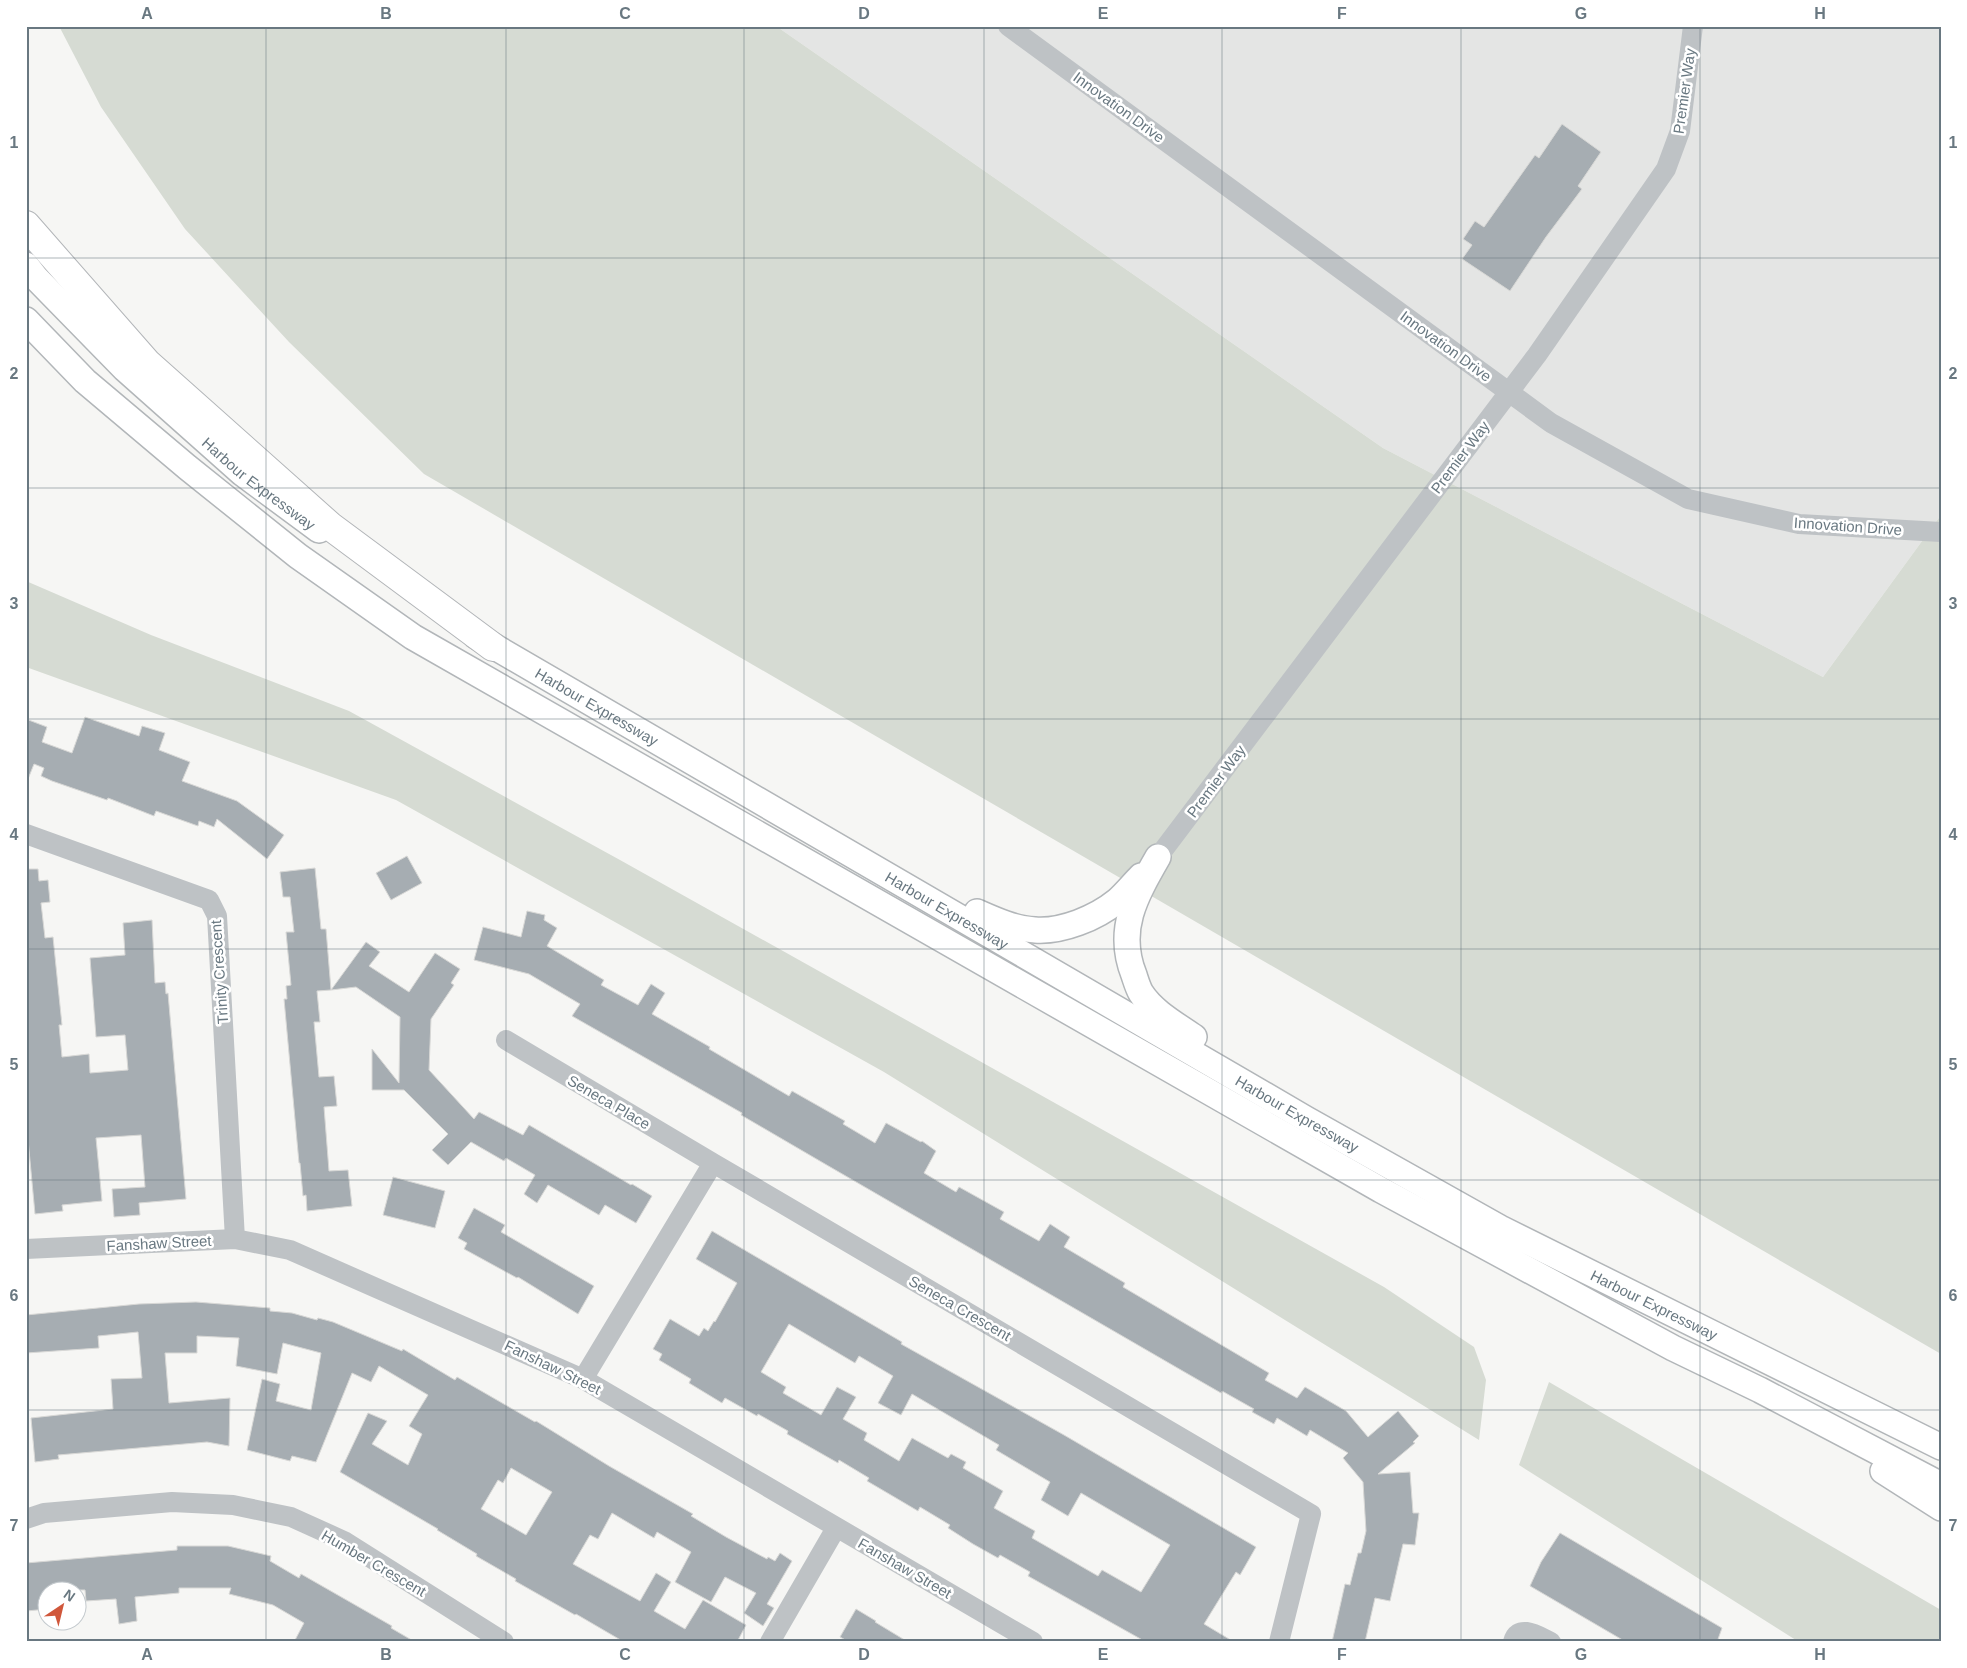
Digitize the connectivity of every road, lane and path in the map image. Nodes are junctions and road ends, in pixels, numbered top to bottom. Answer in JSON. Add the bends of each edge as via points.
{"nodes":[{"id":1,"x":1008,"y":26,"type":"edge"},
{"id":2,"x":1693,"y":26,"type":"edge"},
{"id":3,"x":26,"y":225,"type":"edge"},
{"id":4,"x":26,"y":265,"type":"edge"},
{"id":5,"x":26,"y":320,"type":"edge"},
{"id":6,"x":1509,"y":392,"type":"junction"},
{"id":7,"x":1941,"y":532,"type":"edge"},
{"id":8,"x":493,"y":647,"type":"junction"},
{"id":9,"x":26,"y":834,"type":"edge"},
{"id":10,"x":854,"y":856,"type":"junction"},
{"id":11,"x":1158,"y":858,"type":"junction"},
{"id":12,"x":506,"y":1040,"type":"dead end"},
{"id":13,"x":1306,"y":1118,"type":"junction"},
{"id":14,"x":713,"y":1163,"type":"junction"},
{"id":15,"x":235,"y":1240,"type":"junction"},
{"id":16,"x":26,"y":1249,"type":"edge"},
{"id":17,"x":583,"y":1379,"type":"junction"},
{"id":18,"x":1760,"y":1390,"type":"junction"},
{"id":19,"x":1941,"y":1448,"type":"edge"},
{"id":20,"x":1941,"y":1485,"type":"edge"},
{"id":21,"x":1941,"y":1508,"type":"edge"},
{"id":22,"x":26,"y":1519,"type":"edge"},
{"id":23,"x":836,"y":1528,"type":"junction"},
{"id":24,"x":504,"y":1642,"type":"edge"},
{"id":25,"x":770,"y":1642,"type":"edge"},
{"id":26,"x":1034,"y":1642,"type":"edge"},
{"id":27,"x":1279,"y":1642,"type":"edge"},
{"id":28,"x":1514,"y":1642,"type":"edge"},
{"id":29,"x":1551,"y":1642,"type":"edge"}],
"edges":[{"from":1,"to":6,"type":"street","name":"Innovation Drive"},
{"from":2,"to":6,"type":"street","name":"Premier Way","via":[[1680,131],[1666,169]]},
{"from":3,"to":8,"type":"highway","via":[[147,363],[330,526]]},
{"from":4,"to":8,"type":"main road","name":"Harbour Expressway","via":[[125,369],[242,473],[378,574]]},
{"from":5,"to":18,"type":"main road","name":"Harbour Expressway","via":[[86,381],[187,467],[298,556],[413,637],[1381,1190],[1673,1348]]},
{"from":6,"to":7,"type":"street","name":"Innovation Drive","via":[[1551,423],[1688,499],[1799,524]]},
{"from":6,"to":11,"type":"street","name":"Premier Way"},
{"from":8,"to":10,"type":"main road","name":"Harbour Expressway"},
{"from":9,"to":15,"type":"street","name":"Trinity Crescent","via":[[209,900],[217,916]]},
{"from":10,"to":11,"type":"main road","via":[[1009,926],[1035,930],[1064,927],[1097,914],[1117,900]]},
{"from":10,"to":13,"type":"main road","name":"Harbour Expressway"},
{"from":11,"to":13,"type":"main road","via":[[1140,888],[1126,932],[1128,959],[1142,994],[1158,1011]]},
{"from":12,"to":14,"type":"street","name":"Seneca Place"},
{"from":13,"to":19,"type":"main road","name":"Harbour Expressway","via":[[1500,1228]]},
{"from":14,"to":17,"type":"street"},
{"from":14,"to":27,"type":"street","name":"Seneca Crescent","via":[[1311,1514]]},
{"from":15,"to":16,"type":"street","name":"Fanshaw Street"},
{"from":15,"to":17,"type":"street","name":"Fanshaw Street","via":[[290,1250]]},
{"from":17,"to":23,"type":"street","name":"Fanshaw Street"},
{"from":18,"to":20,"type":"main road","name":"Harbour Expressway"},
{"from":18,"to":21,"type":"main road"},
{"from":22,"to":24,"type":"street","name":"Humber Crescent","via":[[44,1513],[172,1502],[233,1505],[291,1517],[344,1541]]},
{"from":23,"to":25,"type":"street"},
{"from":23,"to":26,"type":"street","name":"Fanshaw Street"},
{"from":28,"to":29,"type":"street","via":[[1520,1633],[1528,1631]]}]}
